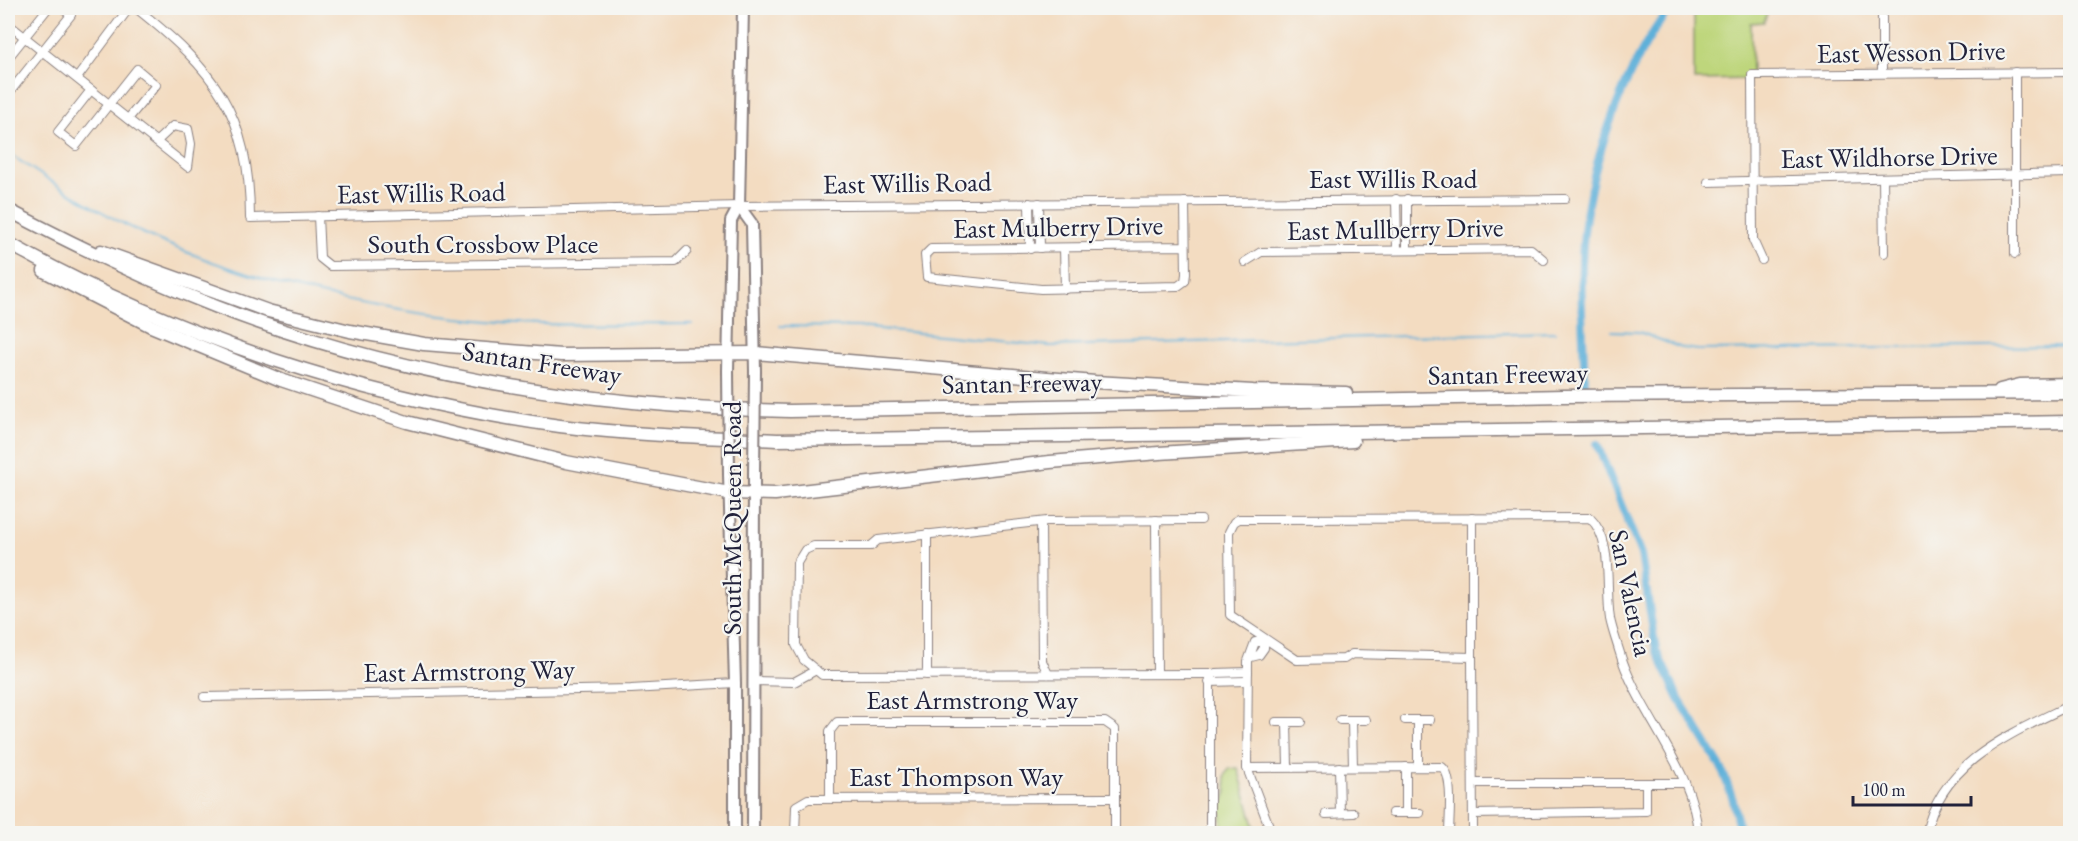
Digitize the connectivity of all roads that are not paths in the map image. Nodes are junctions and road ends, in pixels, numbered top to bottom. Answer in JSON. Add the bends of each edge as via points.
{"nodes":[{"id":1,"x":48,"y":8,"type":"edge"},
{"id":2,"x":62,"y":8,"type":"edge"},
{"id":3,"x":129,"y":8,"type":"edge"},
{"id":4,"x":136,"y":8,"type":"edge"},
{"id":5,"x":743,"y":8,"type":"edge"},
{"id":6,"x":1882,"y":8,"type":"edge"},
{"id":7,"x":8,"y":24,"type":"edge"},
{"id":8,"x":24,"y":37,"type":"junction"},
{"id":9,"x":42,"y":51,"type":"junction"},
{"id":10,"x":8,"y":58,"type":"edge"},
{"id":11,"x":2015,"y":72,"type":"junction"},
{"id":12,"x":2070,"y":72,"type":"edge"},
{"id":13,"x":1882,"y":74,"type":"junction"},
{"id":14,"x":76,"y":78,"type":"junction"},
{"id":15,"x":91,"y":90,"type":"junction"},
{"id":16,"x":8,"y":91,"type":"edge"},
{"id":17,"x":109,"y":104,"type":"junction"},
{"id":18,"x":128,"y":119,"type":"junction"},
{"id":19,"x":157,"y":141,"type":"junction"},
{"id":20,"x":2070,"y":173,"type":"edge"},
{"id":21,"x":2014,"y":175,"type":"junction"},
{"id":22,"x":1883,"y":178,"type":"junction"},
{"id":23,"x":1752,"y":181,"type":"junction"},
{"id":24,"x":1708,"y":182,"type":"dead end"},
{"id":25,"x":1396,"y":199,"type":"junction"},
{"id":26,"x":1407,"y":199,"type":"junction"},
{"id":27,"x":1565,"y":199,"type":"dead end"},
{"id":28,"x":1185,"y":202,"type":"junction"},
{"id":29,"x":1029,"y":203,"type":"junction"},
{"id":30,"x":1040,"y":203,"type":"junction"},
{"id":31,"x":739,"y":206,"type":"junction"},
{"id":32,"x":8,"y":210,"type":"edge"},
{"id":33,"x":318,"y":216,"type":"junction"},
{"id":34,"x":1407,"y":228,"type":"junction"},
{"id":35,"x":1396,"y":229,"type":"junction"},
{"id":36,"x":59,"y":237,"type":"junction"},
{"id":37,"x":8,"y":243,"type":"edge"},
{"id":38,"x":1185,"y":246,"type":"junction"},
{"id":39,"x":1064,"y":248,"type":"junction"},
{"id":40,"x":1030,"y":249,"type":"junction"},
{"id":41,"x":1040,"y":249,"type":"junction"},
{"id":42,"x":1397,"y":250,"type":"junction"},
{"id":43,"x":1407,"y":250,"type":"junction"},
{"id":44,"x":8,"y":251,"type":"edge"},
{"id":45,"x":687,"y":251,"type":"dead end"},
{"id":46,"x":1884,"y":254,"type":"dead end"},
{"id":47,"x":2015,"y":254,"type":"dead end"},
{"id":48,"x":1544,"y":260,"type":"dead end"},
{"id":49,"x":1762,"y":260,"type":"dead end"},
{"id":50,"x":1245,"y":262,"type":"dead end"},
{"id":51,"x":1065,"y":289,"type":"junction"},
{"id":52,"x":728,"y":352,"type":"junction"},
{"id":53,"x":755,"y":353,"type":"junction"},
{"id":54,"x":2070,"y":384,"type":"edge"},
{"id":55,"x":2070,"y":393,"type":"edge"},
{"id":56,"x":1981,"y":395,"type":"junction"},
{"id":57,"x":1563,"y":396,"type":"junction"},
{"id":58,"x":2070,"y":422,"type":"edge"},
{"id":59,"x":1951,"y":424,"type":"junction"},
{"id":60,"x":1447,"y":431,"type":"junction"},
{"id":61,"x":2070,"y":431,"type":"edge"},
{"id":62,"x":729,"y":494,"type":"junction"},
{"id":63,"x":754,"y":494,"type":"junction"},
{"id":64,"x":1472,"y":518,"type":"junction"},
{"id":65,"x":1156,"y":520,"type":"junction"},
{"id":66,"x":1201,"y":520,"type":"dead end"},
{"id":67,"x":1041,"y":522,"type":"junction"},
{"id":68,"x":927,"y":534,"type":"junction"},
{"id":69,"x":1263,"y":640,"type":"junction"},
{"id":70,"x":1472,"y":657,"type":"junction"},
{"id":71,"x":816,"y":670,"type":"junction"},
{"id":72,"x":1248,"y":672,"type":"junction"},
{"id":73,"x":1048,"y":674,"type":"junction"},
{"id":74,"x":1157,"y":674,"type":"junction"},
{"id":75,"x":927,"y":675,"type":"junction"},
{"id":76,"x":1211,"y":677,"type":"junction"},
{"id":77,"x":753,"y":681,"type":"junction"},
{"id":78,"x":1246,"y":681,"type":"junction"},
{"id":79,"x":735,"y":683,"type":"junction"},
{"id":80,"x":204,"y":697,"type":"dead end"},
{"id":81,"x":2070,"y":705,"type":"edge"},
{"id":82,"x":1340,"y":720,"type":"dead end"},
{"id":83,"x":1366,"y":720,"type":"dead end"},
{"id":84,"x":1405,"y":720,"type":"dead end"},
{"id":85,"x":1418,"y":720,"type":"junction"},
{"id":86,"x":1430,"y":720,"type":"dead end"},
{"id":87,"x":1352,"y":721,"type":"junction"},
{"id":88,"x":1276,"y":722,"type":"dead end"},
{"id":89,"x":1287,"y":722,"type":"junction"},
{"id":90,"x":1301,"y":722,"type":"dead end"},
{"id":91,"x":1288,"y":767,"type":"junction"},
{"id":92,"x":1340,"y":767,"type":"junction"},
{"id":93,"x":1353,"y":767,"type":"junction"},
{"id":94,"x":1406,"y":767,"type":"junction"},
{"id":95,"x":1418,"y":767,"type":"junction"},
{"id":96,"x":1247,"y":768,"type":"junction"},
{"id":97,"x":1473,"y":783,"type":"junction"},
{"id":98,"x":1646,"y":783,"type":"junction"},
{"id":99,"x":1685,"y":783,"type":"junction"},
{"id":100,"x":830,"y":798,"type":"junction"},
{"id":101,"x":1115,"y":798,"type":"junction"},
{"id":102,"x":1340,"y":813,"type":"junction"},
{"id":103,"x":1354,"y":813,"type":"dead end"},
{"id":104,"x":1392,"y":813,"type":"dead end"},
{"id":105,"x":1406,"y":813,"type":"junction"},
{"id":106,"x":1420,"y":813,"type":"dead end"},
{"id":107,"x":1326,"y":814,"type":"dead end"},
{"id":108,"x":1473,"y":814,"type":"junction"},
{"id":109,"x":735,"y":834,"type":"edge"},
{"id":110,"x":753,"y":834,"type":"edge"},
{"id":111,"x":795,"y":834,"type":"edge"},
{"id":112,"x":1115,"y":834,"type":"edge"},
{"id":113,"x":1210,"y":834,"type":"edge"},
{"id":114,"x":1272,"y":834,"type":"edge"},
{"id":115,"x":1449,"y":834,"type":"edge"},
{"id":116,"x":1473,"y":834,"type":"edge"},
{"id":117,"x":1698,"y":834,"type":"edge"},
{"id":118,"x":1926,"y":834,"type":"edge"}],
"edges":[{"from":1,"to":8,"type":"street"},
{"from":2,"to":9,"type":"street","via":[[71,15]]},
{"from":3,"to":14,"type":"street"},
{"from":4,"to":33,"type":"street","name":"East Willis Road","via":[[196,60],[228,106],[246,162],[250,218]]},
{"from":5,"to":31,"type":"main road","name":"South McQueen Road"},
{"from":6,"to":13,"type":"street"},
{"from":7,"to":8,"type":"street"},
{"from":8,"to":9,"type":"street"},
{"from":8,"to":10,"type":"street"},
{"from":9,"to":14,"type":"street"},
{"from":9,"to":16,"type":"street"},
{"from":11,"to":12,"type":"street","name":"East Wesson Drive"},
{"from":11,"to":13,"type":"street","name":"East Wesson Drive"},
{"from":11,"to":21,"type":"street"},
{"from":13,"to":23,"type":"street","name":"East Wesson Drive","via":[[1752,75]]},
{"from":14,"to":15,"type":"street"},
{"from":15,"to":17,"type":"street"},
{"from":15,"to":17,"type":"street","via":[[58,132],[76,146]]},
{"from":17,"to":18,"type":"street"},
{"from":17,"to":18,"type":"street","via":[[137,69],[156,85]]},
{"from":18,"to":19,"type":"street"},
{"from":19,"to":19,"type":"street","via":[[165,148],[188,167],[188,129],[173,126]]},
{"from":20,"to":21,"type":"street","name":"East Wildhorse Drive"},
{"from":21,"to":22,"type":"street","name":"East Wildhorse Drive"},
{"from":21,"to":47,"type":"street"},
{"from":22,"to":23,"type":"street","name":"East Wildhorse Drive"},
{"from":22,"to":46,"type":"street"},
{"from":23,"to":24,"type":"street","name":"East Wildhorse Drive"},
{"from":23,"to":49,"type":"street","via":[[1753,240]]},
{"from":25,"to":26,"type":"street","name":"East Willis Road"},
{"from":25,"to":28,"type":"street","name":"East Willis Road"},
{"from":25,"to":35,"type":"street"},
{"from":26,"to":27,"type":"street","name":"East Willis Road"},
{"from":26,"to":34,"type":"street"},
{"from":28,"to":30,"type":"street","name":"East Willis Road"},
{"from":28,"to":38,"type":"street"},
{"from":29,"to":30,"type":"street","name":"East Willis Road"},
{"from":29,"to":31,"type":"street","name":"East Willis Road"},
{"from":29,"to":40,"type":"street"},
{"from":30,"to":41,"type":"street"},
{"from":31,"to":33,"type":"street","name":"East Willis Road"},
{"from":31,"to":52,"type":"main road","name":"South McQueen Road","via":[[731,220]]},
{"from":31,"to":53,"type":"main road","name":"South McQueen Road","via":[[752,224]]},
{"from":32,"to":36,"type":"highway","name":"Santan Freeway"},
{"from":33,"to":45,"type":"street","name":"South Crossbow Place","via":[[320,258],[330,266],[676,262]]},
{"from":34,"to":35,"type":"street"},
{"from":34,"to":43,"type":"street"},
{"from":35,"to":42,"type":"street"},
{"from":36,"to":52,"type":"highway","via":[[268,311],[424,344],[561,355]]},
{"from":36,"to":57,"type":"highway","name":"Santan Freeway","via":[[220,308],[348,349],[426,369],[547,391],[660,404],[790,411]]},
{"from":37,"to":60,"type":"highway","name":"Santan Freeway","via":[[124,300],[210,338],[258,354],[404,397],[563,426],[777,440]]},
{"from":38,"to":39,"type":"street","name":"East Mulberry Drive"},
{"from":38,"to":51,"type":"street","via":[[1185,281],[1178,286]]},
{"from":39,"to":41,"type":"street","name":"East Mulberry Drive"},
{"from":39,"to":51,"type":"street"},
{"from":40,"to":41,"type":"street","name":"East Mulberry Drive"},
{"from":40,"to":51,"type":"street","name":"East Mulberry Drive","via":[[931,249],[925,255],[927,277]]},
{"from":42,"to":43,"type":"street","name":"East Mullberry Drive"},
{"from":42,"to":50,"type":"street","name":"East Mullberry Drive","via":[[1261,252]]},
{"from":43,"to":48,"type":"street","name":"East Mullberry Drive","via":[[1531,249]]},
{"from":44,"to":62,"type":"highway","via":[[151,326],[281,380],[386,415],[510,449]]},
{"from":52,"to":53,"type":"highway"},
{"from":52,"to":62,"type":"main road","name":"South McQueen Road","bridge":true},
{"from":53,"to":57,"type":"highway","via":[[1206,389]]},
{"from":53,"to":63,"type":"main road","name":"South McQueen Road","bridge":true},
{"from":54,"to":56,"type":"highway","via":[[2020,385]]},
{"from":55,"to":56,"type":"highway","name":"Santan Freeway"},
{"from":56,"to":57,"type":"highway","name":"Santan Freeway"},
{"from":58,"to":59,"type":"highway","name":"Santan Freeway"},
{"from":59,"to":60,"type":"highway","name":"Santan Freeway"},
{"from":59,"to":61,"type":"highway","via":[[2001,430]]},
{"from":60,"to":63,"type":"highway","via":[[1381,440],[1255,445],[1061,461]]},
{"from":62,"to":63,"type":"highway"},
{"from":62,"to":79,"type":"main road","name":"South McQueen Road"},
{"from":63,"to":77,"type":"main road","name":"South McQueen Road"},
{"from":64,"to":69,"type":"street","name":"San Valencia","via":[[1239,519],[1229,532],[1230,615]]},
{"from":64,"to":70,"type":"street"},
{"from":64,"to":99,"type":"street","name":"San Valencia","via":[[1590,518],[1599,526],[1611,619],[1630,683]]},
{"from":65,"to":66,"type":"street"},
{"from":65,"to":67,"type":"street"},
{"from":65,"to":74,"type":"street"},
{"from":67,"to":68,"type":"street"},
{"from":67,"to":73,"type":"street","via":[[1042,662]]},
{"from":68,"to":71,"type":"street","via":[[878,540],[871,546],[814,546],[805,550],[797,563],[796,645],[804,660]]},
{"from":68,"to":75,"type":"street"},
{"from":69,"to":70,"type":"street","name":"San Valencia","via":[[1297,660],[1344,659],[1352,654]]},
{"from":69,"to":72,"type":"street","via":[[1251,649]]},
{"from":70,"to":97,"type":"street"},
{"from":71,"to":75,"type":"street","via":[[822,675]]},
{"from":71,"to":77,"type":"street","via":[[794,681]]},
{"from":72,"to":76,"type":"street"},
{"from":72,"to":78,"type":"street"},
{"from":73,"to":74,"type":"street"},
{"from":73,"to":75,"type":"street"},
{"from":74,"to":76,"type":"street"},
{"from":76,"to":78,"type":"street"},
{"from":76,"to":113,"type":"street"},
{"from":77,"to":79,"type":"main road"},
{"from":77,"to":110,"type":"main road","name":"South McQueen Road"},
{"from":78,"to":96,"type":"street"},
{"from":79,"to":80,"type":"street","name":"East Armstrong Way","via":[[631,689]]},
{"from":79,"to":109,"type":"main road","name":"South McQueen Road"},
{"from":81,"to":118,"type":"street","via":[[1973,757],[1941,793]]},
{"from":82,"to":87,"type":"street"},
{"from":83,"to":87,"type":"street"},
{"from":84,"to":85,"type":"street"},
{"from":85,"to":86,"type":"street"},
{"from":85,"to":95,"type":"street"},
{"from":87,"to":93,"type":"street"},
{"from":88,"to":89,"type":"street"},
{"from":89,"to":90,"type":"street"},
{"from":89,"to":91,"type":"street"},
{"from":91,"to":92,"type":"street"},
{"from":91,"to":96,"type":"street"},
{"from":92,"to":93,"type":"street"},
{"from":92,"to":102,"type":"street"},
{"from":93,"to":94,"type":"street"},
{"from":94,"to":95,"type":"street"},
{"from":94,"to":105,"type":"street"},
{"from":95,"to":115,"type":"street","via":[[1442,767],[1446,771]]},
{"from":96,"to":114,"type":"street"},
{"from":97,"to":98,"type":"street"},
{"from":97,"to":108,"type":"street"},
{"from":98,"to":99,"type":"street"},
{"from":98,"to":108,"type":"street","via":[[1646,811]]},
{"from":99,"to":117,"type":"street","name":"San Valencia","via":[[1697,812]]},
{"from":100,"to":101,"type":"street","name":"East Thompson Way"},
{"from":100,"to":101,"type":"street","name":"East Armstrong Way","via":[[829,734],[833,724],[843,721],[1101,721],[1115,729]]},
{"from":100,"to":111,"type":"street","name":"East Thompson Way","via":[[805,799],[798,804]]},
{"from":101,"to":112,"type":"street"},
{"from":102,"to":103,"type":"street"},
{"from":102,"to":107,"type":"street"},
{"from":104,"to":105,"type":"street"},
{"from":105,"to":106,"type":"street"},
{"from":108,"to":116,"type":"street"}]}
